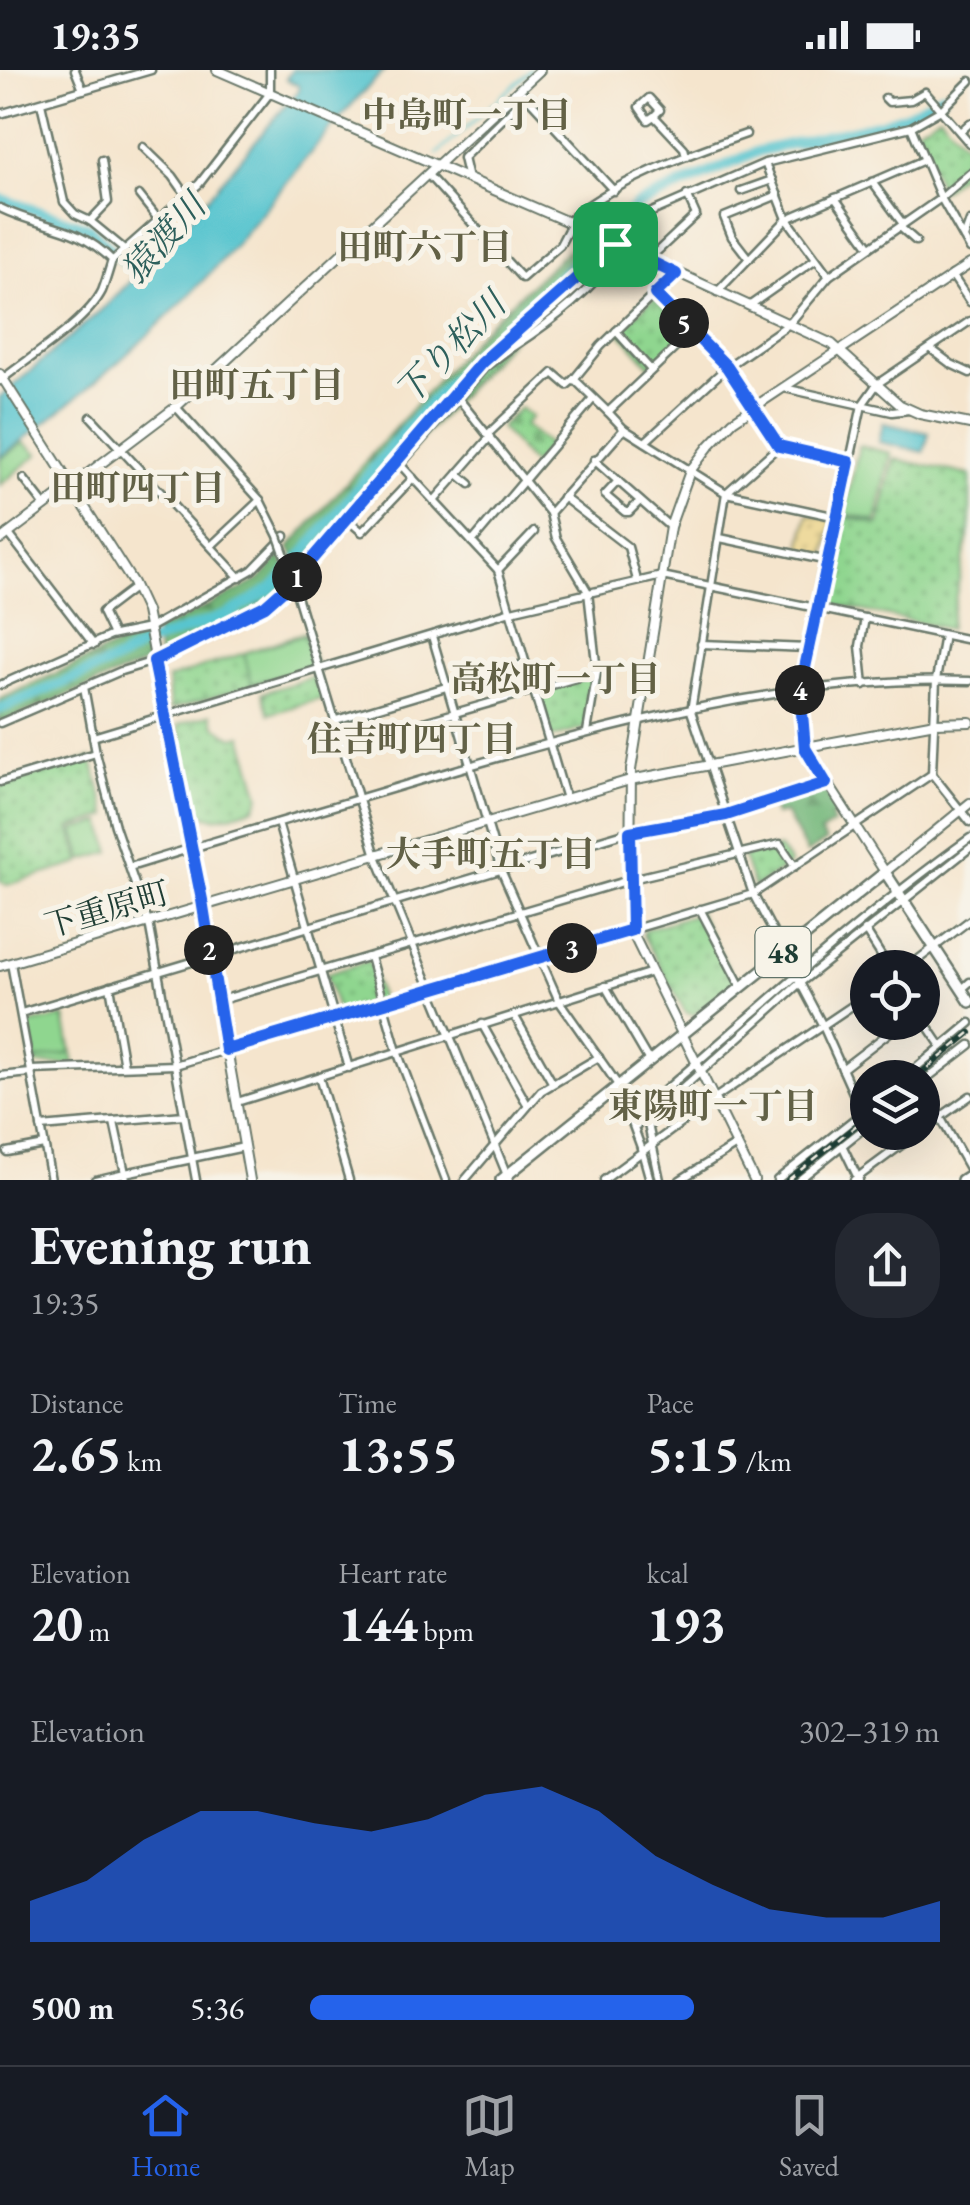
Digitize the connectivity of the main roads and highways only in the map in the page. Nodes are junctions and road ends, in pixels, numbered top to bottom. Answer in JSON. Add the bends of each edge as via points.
{"nodes":[{"id":1,"x":966,"y":985,"type":"edge"},
{"id":2,"x":970,"y":1002,"type":"edge"},
{"id":3,"x":970,"y":1173,"type":"edge"},
{"id":4,"x":506,"y":1179,"type":"edge"},
{"id":5,"x":962,"y":1180,"type":"edge"}],
"edges":[{"from":1,"to":2,"type":"main road"},
{"from":1,"to":4,"type":"main road","number":"48","via":[[885,872]]},
{"from":3,"to":5,"type":"main road"}]}
